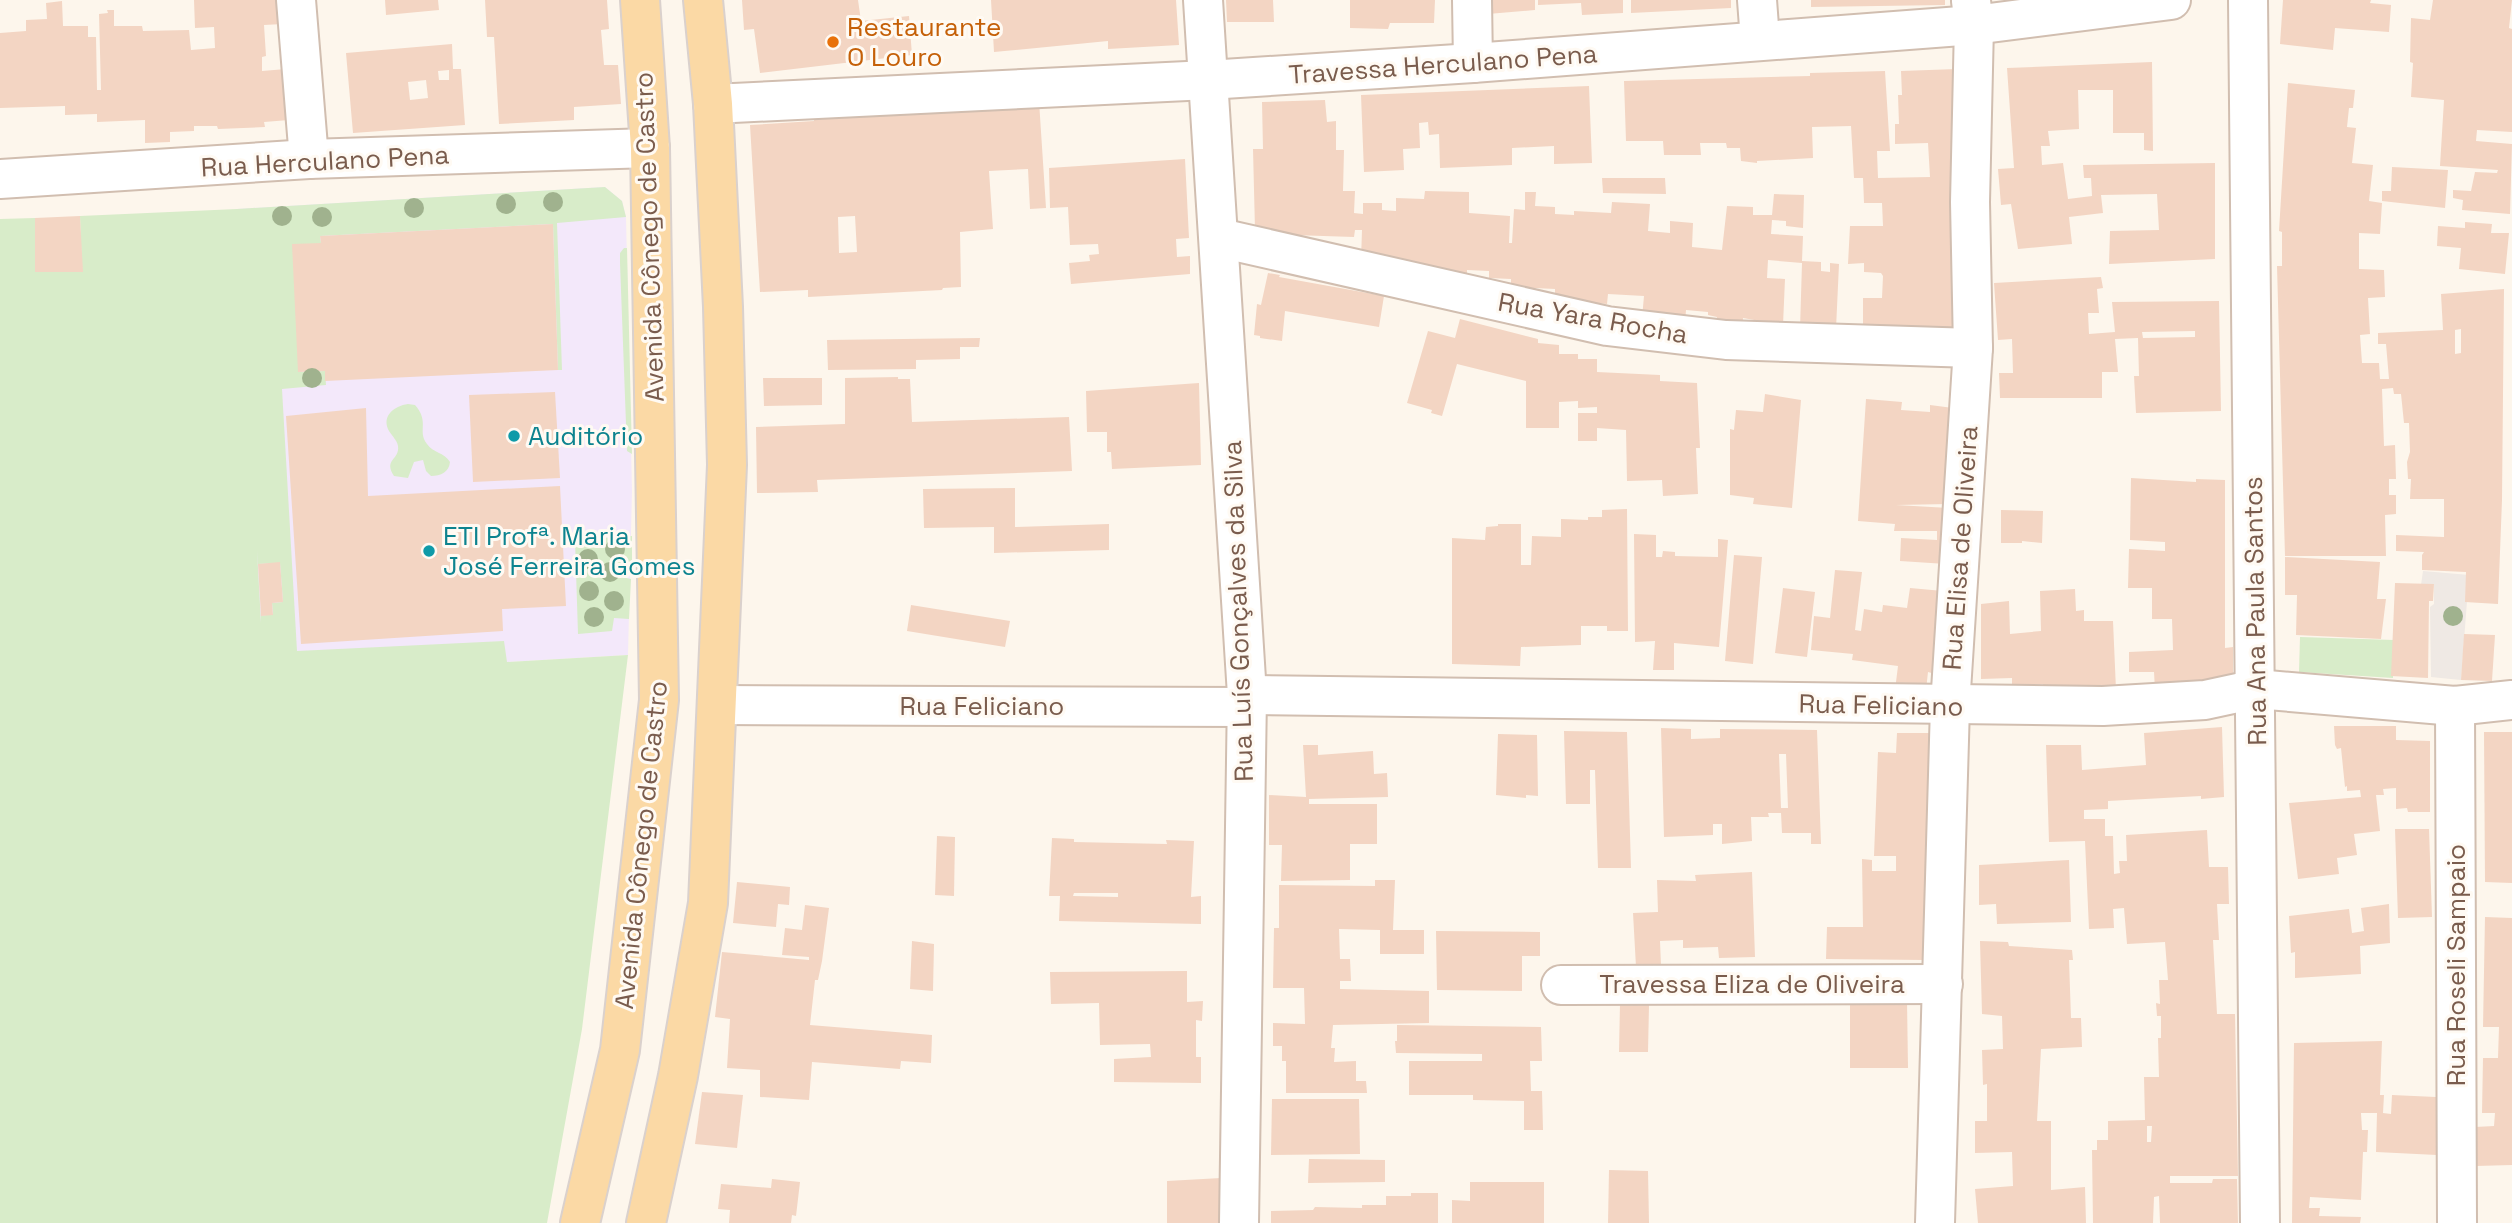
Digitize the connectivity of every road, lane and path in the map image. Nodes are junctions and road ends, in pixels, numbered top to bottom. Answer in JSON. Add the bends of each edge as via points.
{"nodes":[{"id":1,"x":296,"y":0,"type":"edge"},
{"id":2,"x":640,"y":0,"type":"edge"},
{"id":3,"x":703,"y":0,"type":"edge"},
{"id":4,"x":1203,"y":0,"type":"edge"},
{"id":5,"x":1472,"y":0,"type":"edge"},
{"id":6,"x":1757,"y":0,"type":"edge"},
{"id":7,"x":2171,"y":0,"type":"edge"},
{"id":8,"x":2248,"y":0,"type":"edge"},
{"id":9,"x":1972,"y":13,"type":"edge"},
{"id":10,"x":1760,"y":40,"type":"junction"},
{"id":11,"x":1473,"y":63,"type":"junction"},
{"id":12,"x":1208,"y":80,"type":"junction"},
{"id":13,"x":713,"y":104,"type":"junction"},
{"id":14,"x":650,"y":148,"type":"junction"},
{"id":15,"x":309,"y":159,"type":"junction"},
{"id":16,"x":0,"y":179,"type":"edge"},
{"id":17,"x":1220,"y":238,"type":"junction"},
{"id":18,"x":1973,"y":348,"type":"junction"},
{"id":19,"x":2256,"y":689,"type":"junction"},
{"id":20,"x":2512,"y":700,"type":"edge"},
{"id":21,"x":1247,"y":701,"type":"junction"},
{"id":22,"x":717,"y":705,"type":"junction"},
{"id":23,"x":1950,"y":706,"type":"junction"},
{"id":24,"x":2455,"y":706,"type":"junction"},
{"id":25,"x":1943,"y":984,"type":"junction"},
{"id":26,"x":1561,"y":985,"type":"dead end"},
{"id":27,"x":580,"y":1223,"type":"edge"},
{"id":28,"x":646,"y":1223,"type":"edge"},
{"id":29,"x":1239,"y":1223,"type":"edge"},
{"id":30,"x":1934,"y":1223,"type":"edge"},
{"id":31,"x":2260,"y":1223,"type":"edge"},
{"id":32,"x":2456,"y":1223,"type":"edge"}],
"edges":[{"from":1,"to":15,"type":"street"},
{"from":2,"to":14,"type":"main road","name":"Avenida Cônego de Castro"},
{"from":3,"to":13,"type":"main road"},
{"from":4,"to":12,"type":"street","name":"Rua Luís Gonçalves da Silva"},
{"from":5,"to":11,"type":"street"},
{"from":6,"to":10,"type":"street"},
{"from":7,"to":9,"type":"street","name":"Travessa Herculano Pena"},
{"from":8,"to":19,"type":"street","name":"Rua Ana Paula Santos"},
{"from":9,"to":10,"type":"street","name":"Travessa Herculano Pena"},
{"from":9,"to":18,"type":"street","name":"Rua Elisa de Oliveira"},
{"from":10,"to":11,"type":"street","name":"Travessa Herculano Pena"},
{"from":11,"to":12,"type":"street","name":"Travessa Herculano Pena"},
{"from":12,"to":13,"type":"street","name":"Travessa Herculano Pena"},
{"from":12,"to":17,"type":"street","name":"Rua Luís Gonçalves da Silva"},
{"from":13,"to":22,"type":"main road","via":[[726,439]]},
{"from":14,"to":15,"type":"street","name":"Rua Herculano Pena"},
{"from":14,"to":27,"type":"main road","name":"Avenida Cônego de Castro","via":[[659,700],[620,1050]]},
{"from":15,"to":16,"type":"street","name":"Rua Herculano Pena"},
{"from":17,"to":18,"type":"street","name":"Rua Yara Rocha","via":[[1607,326],[1726,340]]},
{"from":17,"to":21,"type":"street","name":"Rua Luís Gonçalves da Silva"},
{"from":18,"to":23,"type":"street","name":"Rua Elisa de Oliveira"},
{"from":19,"to":23,"type":"street","name":"Rua Feliciano","via":[[2205,700],[2129,705]]},
{"from":19,"to":24,"type":"street","name":"Rua Feliciano"},
{"from":19,"to":31,"type":"street","name":"Rua Ana Paula Santos"},
{"from":20,"to":24,"type":"street","name":"Rua Feliciano"},
{"from":21,"to":22,"type":"street","name":"Rua Feliciano"},
{"from":21,"to":23,"type":"street","name":"Rua Feliciano"},
{"from":21,"to":29,"type":"street","name":"Rua Luís Gonçalves da Silva"},
{"from":22,"to":28,"type":"main road","via":[[708,903]]},
{"from":23,"to":25,"type":"street","name":"Rua Elisa de Oliveira"},
{"from":24,"to":32,"type":"street","name":"Rua Roseli Sampaio"},
{"from":25,"to":26,"type":"street","name":"Travessa Eliza de Oliveira"},
{"from":25,"to":30,"type":"street","name":"Rua Elisa de Oliveira"}]}
